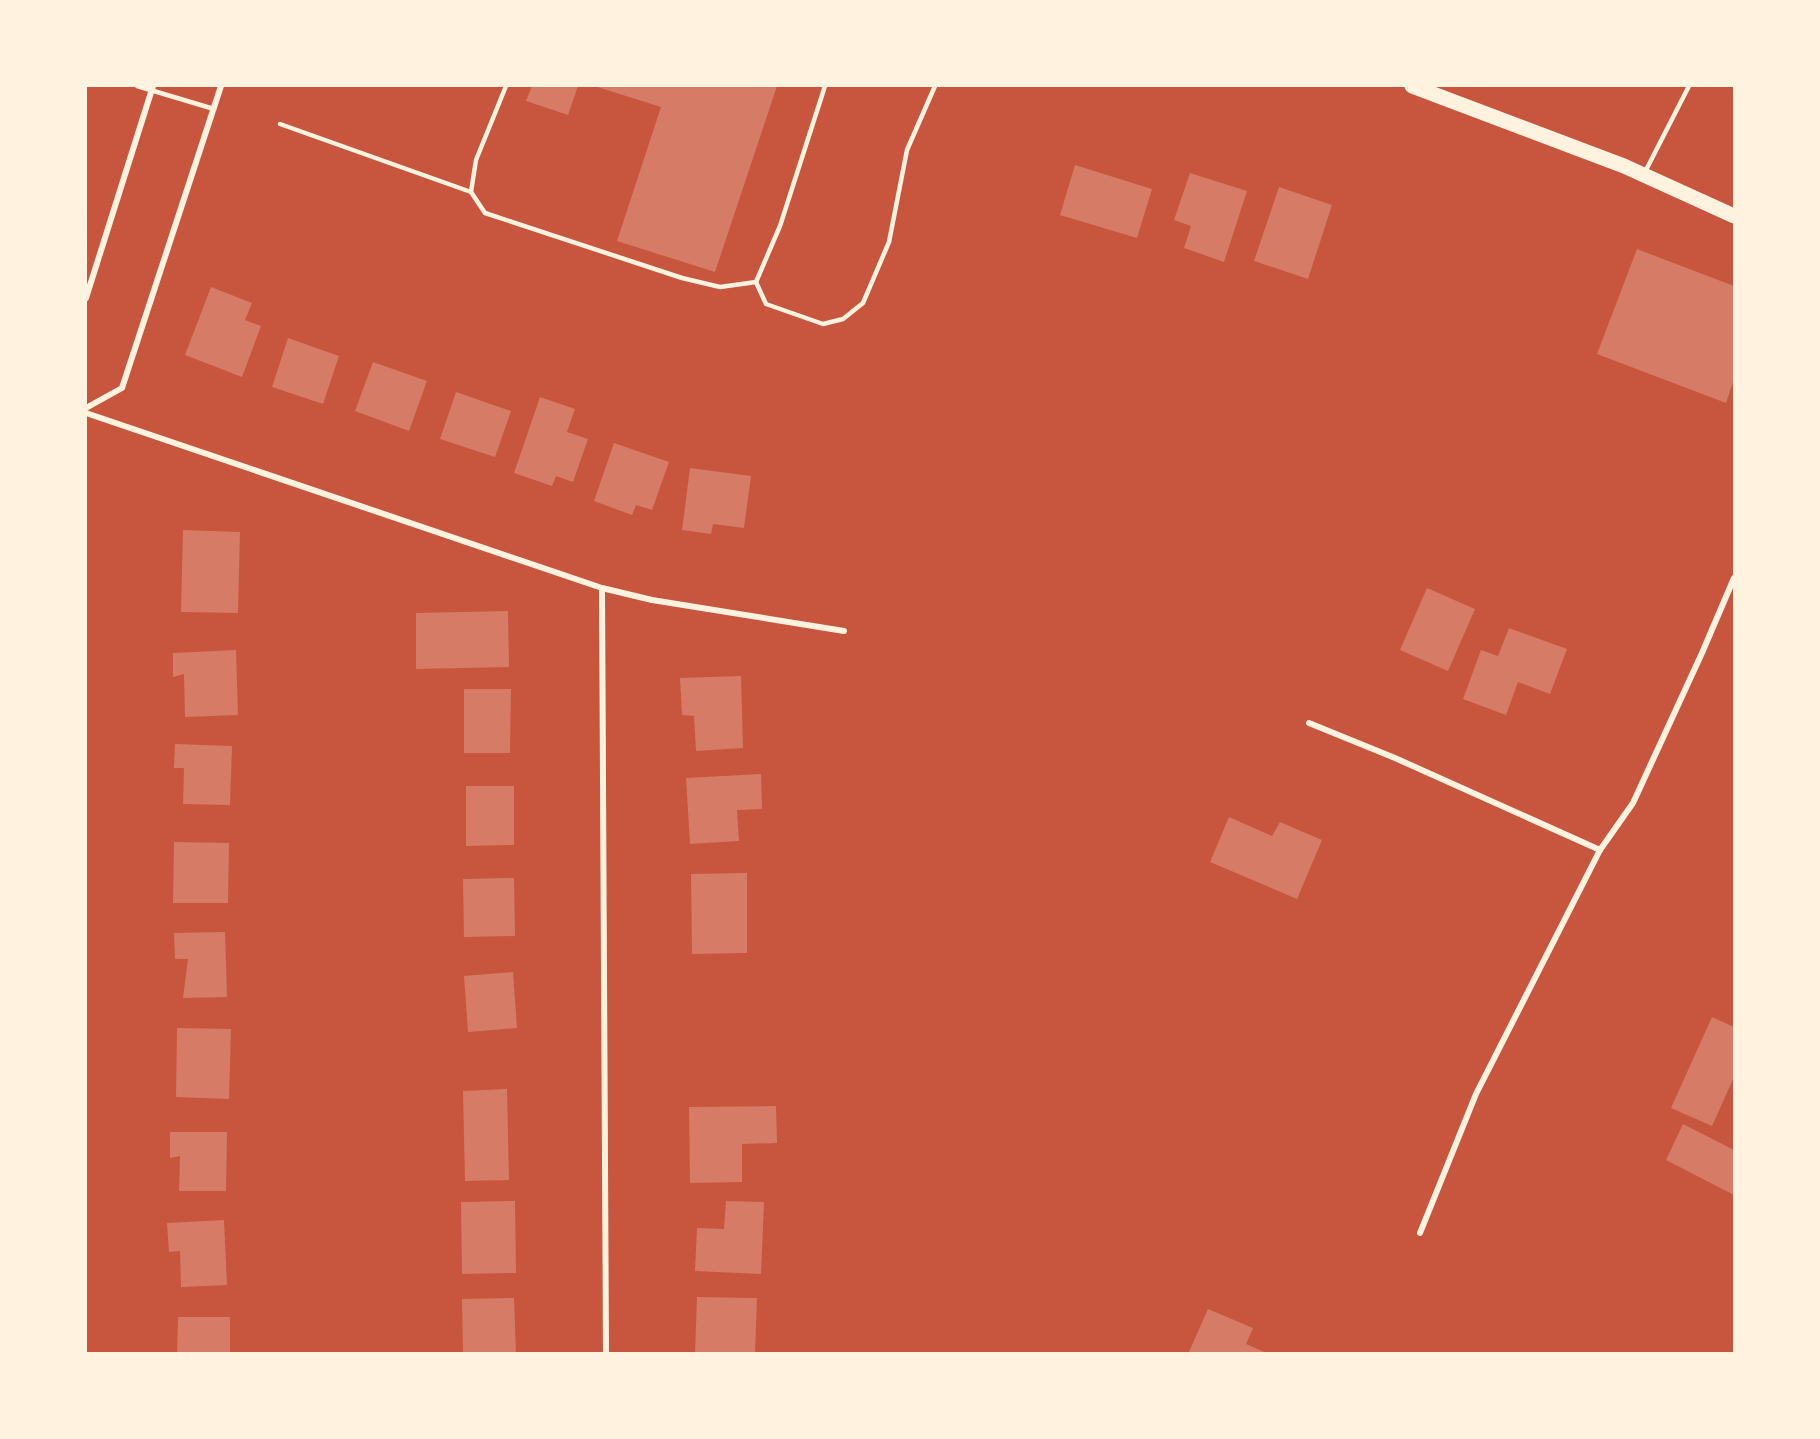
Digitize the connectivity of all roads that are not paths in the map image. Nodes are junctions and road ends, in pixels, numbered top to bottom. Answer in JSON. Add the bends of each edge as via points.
{"nodes":[{"id":1,"x":137,"y":86,"type":"edge"},
{"id":2,"x":221,"y":86,"type":"edge"},
{"id":3,"x":506,"y":86,"type":"edge"},
{"id":4,"x":825,"y":86,"type":"edge"},
{"id":5,"x":935,"y":86,"type":"edge"},
{"id":6,"x":1412,"y":86,"type":"edge"},
{"id":7,"x":1689,"y":86,"type":"edge"},
{"id":8,"x":153,"y":88,"type":"edge"},
{"id":9,"x":213,"y":109,"type":"junction"},
{"id":10,"x":280,"y":124,"type":"dead end"},
{"id":11,"x":1644,"y":175,"type":"junction"},
{"id":12,"x":471,"y":192,"type":"junction"},
{"id":13,"x":1734,"y":216,"type":"edge"},
{"id":14,"x":756,"y":282,"type":"junction"},
{"id":15,"x":86,"y":298,"type":"edge"},
{"id":16,"x":86,"y":408,"type":"edge"},
{"id":17,"x":86,"y":413,"type":"edge"},
{"id":18,"x":1734,"y":578,"type":"edge"},
{"id":19,"x":602,"y":588,"type":"junction"},
{"id":20,"x":844,"y":631,"type":"dead end"},
{"id":21,"x":1309,"y":723,"type":"dead end"},
{"id":22,"x":1600,"y":850,"type":"junction"},
{"id":23,"x":1420,"y":1233,"type":"dead end"},
{"id":24,"x":606,"y":1353,"type":"edge"}],
"edges":[{"from":1,"to":8,"type":"lane"},
{"from":2,"to":9,"type":"street"},
{"from":3,"to":12,"type":"lane","via":[[476,160]]},
{"from":4,"to":14,"type":"lane","via":[[780,226]]},
{"from":5,"to":14,"type":"lane","via":[[907,150],[889,242],[863,303],[843,319],[823,324],[766,304]]},
{"from":6,"to":11,"type":"main road"},
{"from":7,"to":11,"type":"lane"},
{"from":8,"to":9,"type":"lane"},
{"from":8,"to":15,"type":"street"},
{"from":9,"to":16,"type":"street","via":[[122,388]]},
{"from":10,"to":12,"type":"lane"},
{"from":11,"to":13,"type":"main road"},
{"from":12,"to":14,"type":"lane","via":[[485,213],[682,278],[720,287]]},
{"from":17,"to":19,"type":"street"},
{"from":18,"to":22,"type":"street","via":[[1633,803]]},
{"from":19,"to":20,"type":"street","via":[[652,600]]},
{"from":19,"to":24,"type":"street"},
{"from":21,"to":22,"type":"street"},
{"from":22,"to":23,"type":"street","via":[[1476,1094]]}]}
